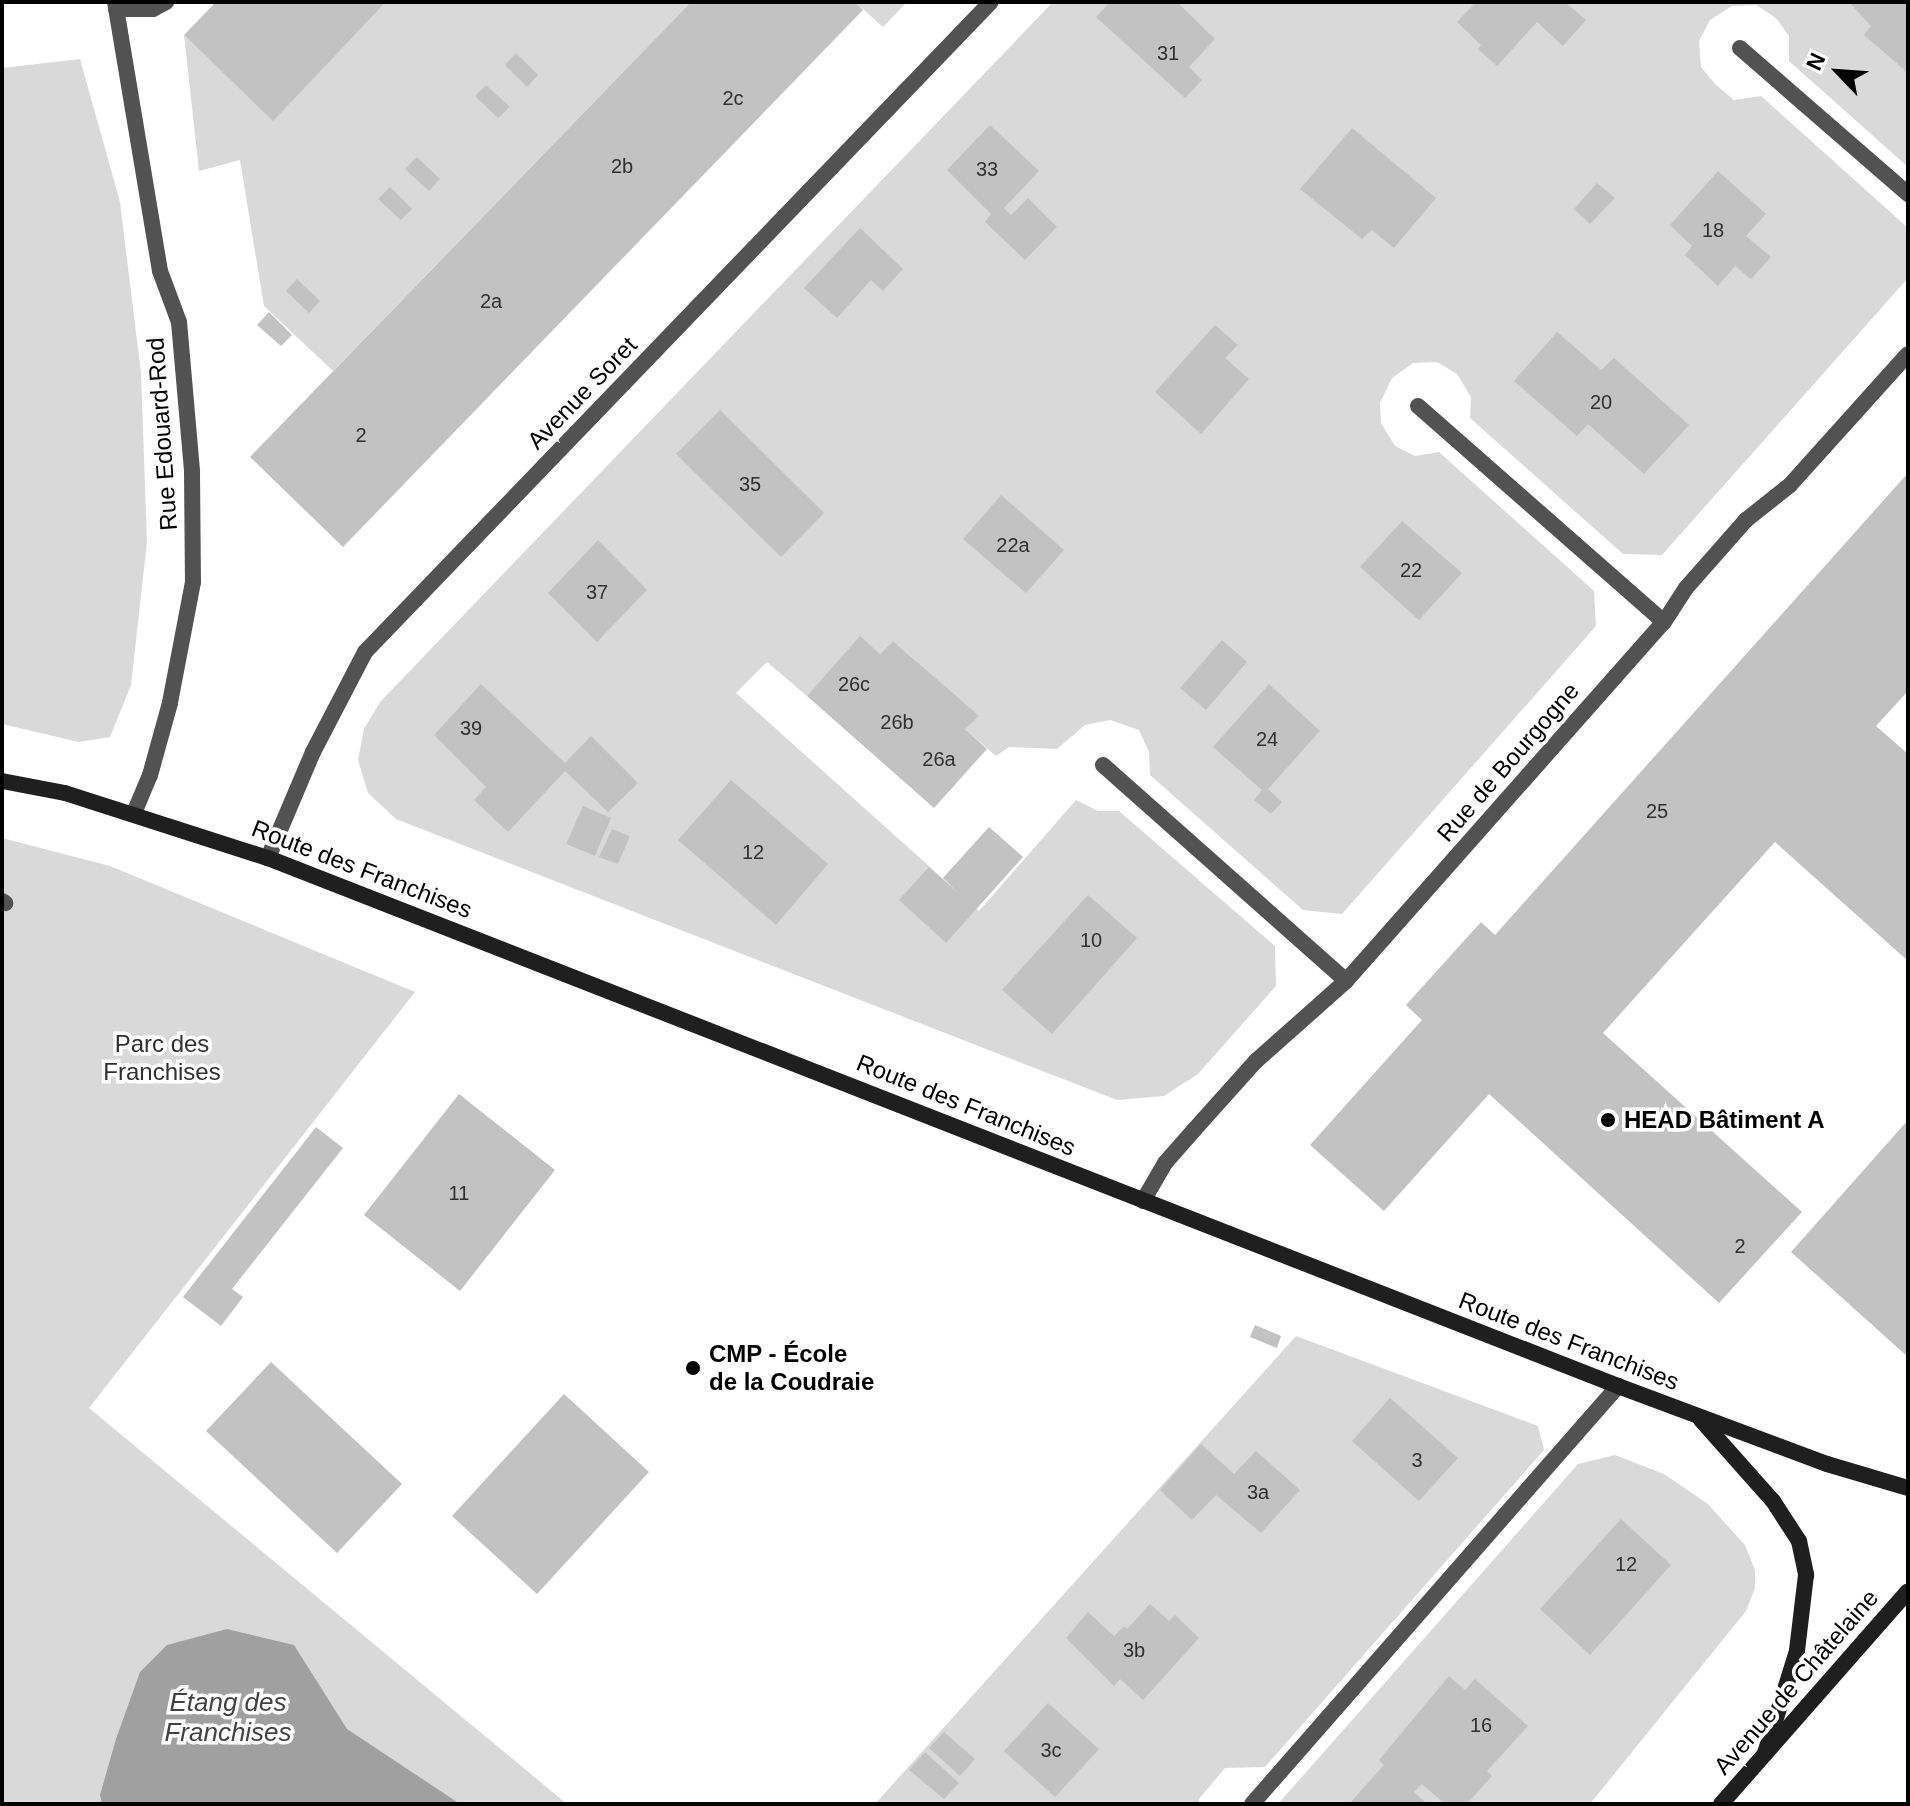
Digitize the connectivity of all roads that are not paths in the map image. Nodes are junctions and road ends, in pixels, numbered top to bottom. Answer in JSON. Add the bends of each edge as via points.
{"nodes":[{"id":1,"x":166,"y":2,"type":"edge"},
{"id":2,"x":991,"y":2,"type":"edge"},
{"id":3,"x":116,"y":6,"type":"edge"},
{"id":4,"x":1740,"y":48,"type":"dead end"},
{"id":5,"x":1908,"y":194,"type":"edge"},
{"id":6,"x":1908,"y":354,"type":"edge"},
{"id":7,"x":1418,"y":406,"type":"dead end"},
{"id":8,"x":1664,"y":622,"type":"junction"},
{"id":9,"x":1103,"y":765,"type":"dead end"},
{"id":10,"x":2,"y":781,"type":"edge"},
{"id":11,"x":134,"y":813,"type":"junction"},
{"id":12,"x":268,"y":858,"type":"junction"},
{"id":13,"x":1346,"y":981,"type":"junction"},
{"id":14,"x":1143,"y":1201,"type":"junction"},
{"id":15,"x":1618,"y":1386,"type":"junction"},
{"id":16,"x":1697,"y":1416,"type":"junction"},
{"id":17,"x":1908,"y":1488,"type":"edge"},
{"id":18,"x":1908,"y":1591,"type":"edge"},
{"id":19,"x":1765,"y":1753,"type":"junction"},
{"id":20,"x":1252,"y":1804,"type":"edge"},
{"id":21,"x":1721,"y":1804,"type":"edge"}],
"edges":[{"from":1,"to":3,"type":"street","via":[[153,9]]},
{"from":2,"to":12,"type":"street","name":"Avenue Soret","via":[[365,652],[313,752]]},
{"from":3,"to":11,"type":"street","name":"Rue Edouard-Rod","via":[[160,271],[179,322],[192,472],[193,582],[170,703]]},
{"from":4,"to":5,"type":"street"},
{"from":6,"to":8,"type":"street","name":"Rue de Bourgogne","via":[[1790,485],[1746,520],[1686,588]]},
{"from":7,"to":8,"type":"street"},
{"from":8,"to":13,"type":"street","name":"Rue de Bourgogne"},
{"from":9,"to":13,"type":"street"},
{"from":10,"to":11,"type":"main road","name":"Route des Franchises"},
{"from":11,"to":12,"type":"main road","name":"Route des Franchises"},
{"from":12,"to":14,"type":"main road","name":"Route des Franchises"},
{"from":13,"to":14,"type":"street","name":"Rue de Bourgogne","via":[[1256,1061],[1165,1163]]},
{"from":14,"to":15,"type":"main road","name":"Route des Franchises"},
{"from":15,"to":16,"type":"main road","name":"Route des Franchises"},
{"from":15,"to":20,"type":"street"},
{"from":16,"to":17,"type":"main road","name":"Route des Franchises"},
{"from":16,"to":19,"type":"main road","via":[[1773,1501],[1799,1541],[1806,1575],[1797,1651]]},
{"from":18,"to":19,"type":"main road","name":"Avenue de Châtelaine"},
{"from":19,"to":21,"type":"main road","name":"Avenue de Châtelaine"}]}
